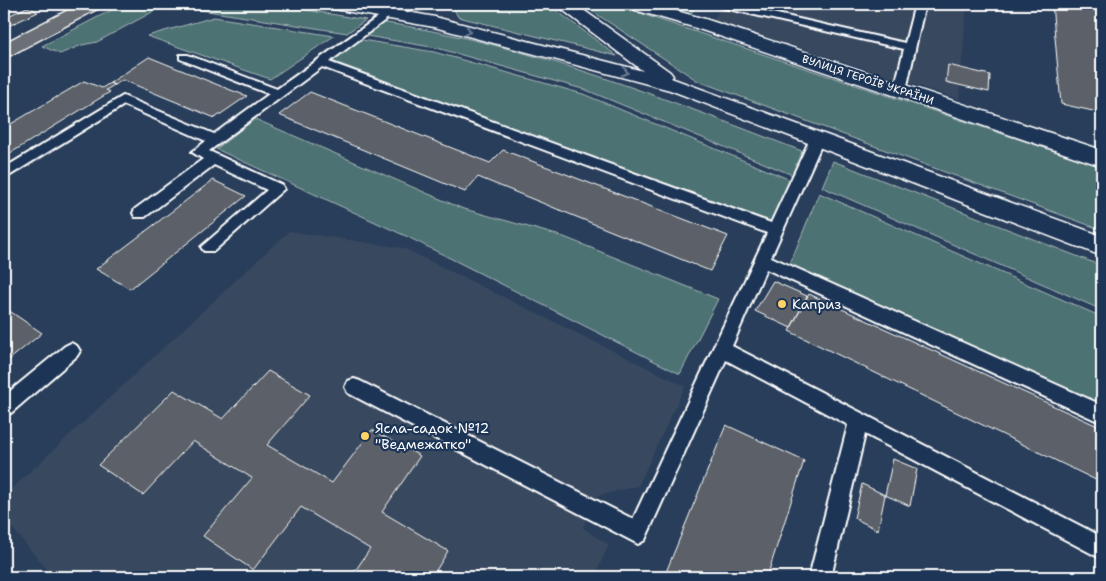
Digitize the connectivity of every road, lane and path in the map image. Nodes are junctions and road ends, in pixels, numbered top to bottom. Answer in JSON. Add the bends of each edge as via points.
{"nodes":[{"id":1,"x":93,"y":4,"type":"edge"},
{"id":2,"x":334,"y":4,"type":"edge"},
{"id":3,"x":441,"y":4,"type":"edge"},
{"id":4,"x":564,"y":4,"type":"edge"},
{"id":5,"x":634,"y":4,"type":"edge"},
{"id":6,"x":713,"y":4,"type":"edge"},
{"id":7,"x":720,"y":4,"type":"edge"},
{"id":8,"x":920,"y":4,"type":"edge"},
{"id":9,"x":388,"y":13,"type":"junction"},
{"id":10,"x":435,"y":22,"type":"junction"},
{"id":11,"x":699,"y":23,"type":"junction"},
{"id":12,"x":909,"y":47,"type":"junction"},
{"id":13,"x":4,"y":51,"type":"edge"},
{"id":14,"x":184,"y":57,"type":"dead end"},
{"id":15,"x":321,"y":63,"type":"junction"},
{"id":16,"x":677,"y":86,"type":"junction"},
{"id":17,"x":900,"y":90,"type":"junction"},
{"id":18,"x":279,"y":94,"type":"junction"},
{"id":19,"x":817,"y":138,"type":"junction"},
{"id":20,"x":216,"y":140,"type":"junction"},
{"id":21,"x":1102,"y":158,"type":"edge"},
{"id":22,"x":212,"y":159,"type":"junction"},
{"id":23,"x":4,"y":174,"type":"edge"},
{"id":24,"x":140,"y":212,"type":"dead end"},
{"id":25,"x":775,"y":230,"type":"junction"},
{"id":26,"x":1102,"y":246,"type":"edge"},
{"id":27,"x":209,"y":247,"type":"dead end"},
{"id":28,"x":762,"y":260,"type":"junction"},
{"id":29,"x":721,"y":350,"type":"junction"},
{"id":30,"x":71,"y":351,"type":"dead end"},
{"id":31,"x":354,"y":387,"type":"dead end"},
{"id":32,"x":4,"y":408,"type":"edge"},
{"id":33,"x":1102,"y":414,"type":"edge"},
{"id":34,"x":859,"y":421,"type":"junction"},
{"id":35,"x":1102,"y":548,"type":"edge"},
{"id":36,"x":820,"y":577,"type":"edge"}],
"edges":[{"from":1,"to":13,"type":"main road"},
{"from":2,"to":9,"type":"main road"},
{"from":3,"to":10,"type":"main road"},
{"from":4,"to":16,"type":"main road"},
{"from":5,"to":11,"type":"main road","name":"ВУЛИЦЯ ГЕРОЇВ УКРАЇНИ"},
{"from":6,"to":11,"type":"main road"},
{"from":7,"to":12,"type":"lane"},
{"from":8,"to":12,"type":"lane"},
{"from":9,"to":10,"type":"main road"},
{"from":9,"to":15,"type":"lane"},
{"from":10,"to":16,"type":"main road","one_way":true},
{"from":11,"to":17,"type":"main road","name":"ВУЛИЦЯ ГЕРОЇВ УКРАЇНИ"},
{"from":12,"to":17,"type":"lane"},
{"from":14,"to":18,"type":"lane"},
{"from":15,"to":18,"type":"lane"},
{"from":15,"to":25,"type":"lane"},
{"from":16,"to":19,"type":"main road"},
{"from":17,"to":21,"type":"main road","name":"ВУЛИЦЯ ГЕРОЇВ УКРАЇНИ"},
{"from":18,"to":20,"type":"lane"},
{"from":19,"to":25,"type":"lane"},
{"from":19,"to":26,"type":"main road"},
{"from":20,"to":22,"type":"lane","via":[[199,152]]},
{"from":20,"to":23,"type":"lane","via":[[123,100]]},
{"from":22,"to":24,"type":"lane"},
{"from":22,"to":27,"type":"lane","via":[[277,190]]},
{"from":25,"to":28,"type":"lane"},
{"from":28,"to":29,"type":"lane"},
{"from":28,"to":33,"type":"lane"},
{"from":29,"to":31,"type":"lane","via":[[638,533]]},
{"from":29,"to":34,"type":"lane"},
{"from":30,"to":32,"type":"lane"},
{"from":34,"to":35,"type":"lane"},
{"from":34,"to":36,"type":"lane"}]}
